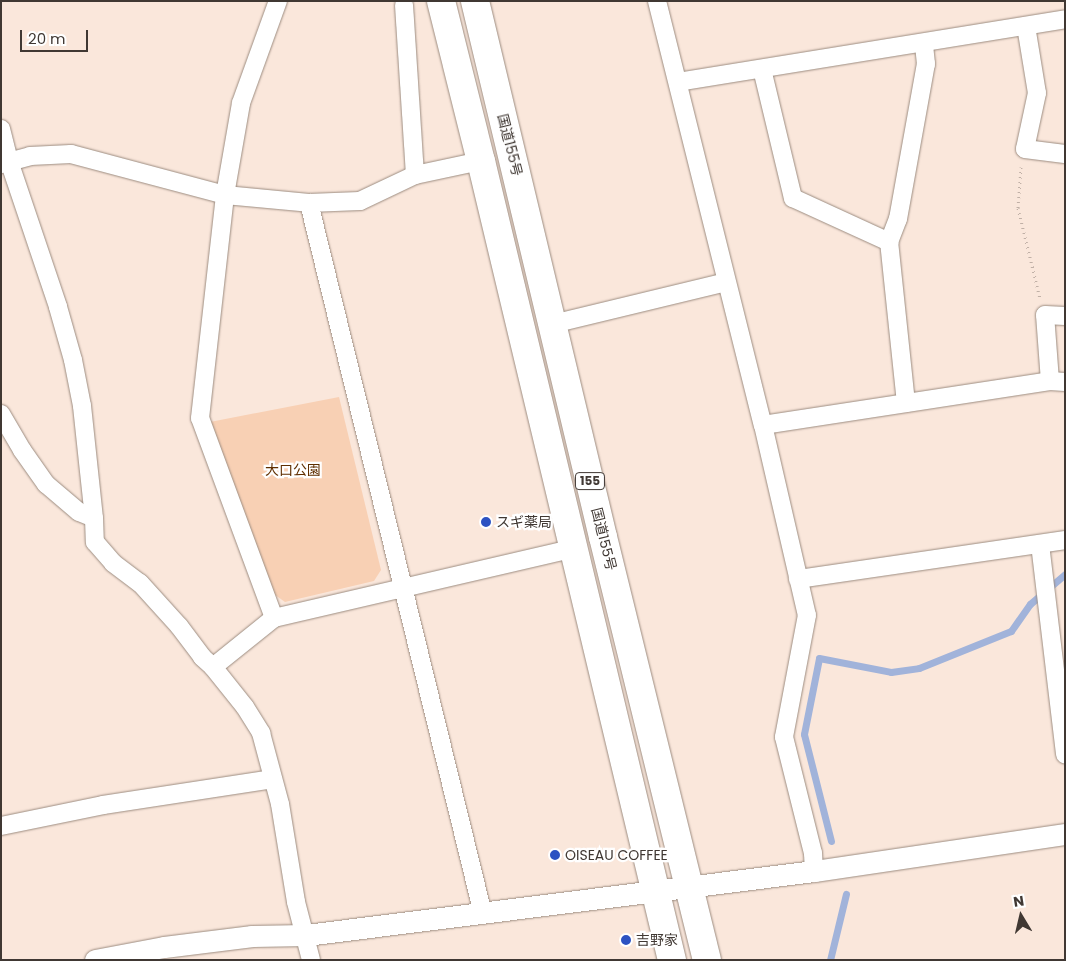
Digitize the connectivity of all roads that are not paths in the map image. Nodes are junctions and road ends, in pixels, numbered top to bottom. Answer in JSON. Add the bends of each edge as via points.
{"nodes":[{"id":1,"x":278,"y":1,"type":"edge"},
{"id":2,"x":441,"y":1,"type":"edge"},
{"id":3,"x":475,"y":1,"type":"edge"},
{"id":4,"x":657,"y":1,"type":"edge"},
{"id":5,"x":404,"y":5,"type":"dead end"},
{"id":6,"x":1065,"y":19,"type":"edge"},
{"id":7,"x":1026,"y":26,"type":"junction"},
{"id":8,"x":924,"y":44,"type":"junction"},
{"id":9,"x":762,"y":69,"type":"junction"},
{"id":10,"x":678,"y":82,"type":"junction"},
{"id":11,"x":1,"y":129,"type":"edge"},
{"id":12,"x":1065,"y":154,"type":"edge"},
{"id":13,"x":482,"y":161,"type":"junction"},
{"id":14,"x":5,"y":162,"type":"edge"},
{"id":15,"x":415,"y":175,"type":"junction"},
{"id":16,"x":226,"y":195,"type":"junction"},
{"id":17,"x":309,"y":203,"type":"junction"},
{"id":18,"x":889,"y":242,"type":"junction"},
{"id":19,"x":726,"y":282,"type":"junction"},
{"id":20,"x":1065,"y":316,"type":"edge"},
{"id":21,"x":553,"y":324,"type":"junction"},
{"id":22,"x":1057,"y":381,"type":"edge"},
{"id":23,"x":906,"y":403,"type":"junction"},
{"id":24,"x":1,"y":414,"type":"edge"},
{"id":25,"x":763,"y":424,"type":"junction"},
{"id":26,"x":94,"y":518,"type":"junction"},
{"id":27,"x":1065,"y":540,"type":"edge"},
{"id":28,"x":1040,"y":544,"type":"junction"},
{"id":29,"x":574,"y":548,"type":"junction"},
{"id":30,"x":798,"y":579,"type":"junction"},
{"id":31,"x":404,"y":587,"type":"junction"},
{"id":32,"x":274,"y":618,"type":"junction"},
{"id":33,"x":213,"y":667,"type":"junction"},
{"id":34,"x":1065,"y":755,"type":"edge"},
{"id":35,"x":273,"y":779,"type":"junction"},
{"id":36,"x":1,"y":826,"type":"edge"},
{"id":37,"x":1065,"y":834,"type":"edge"},
{"id":38,"x":814,"y":871,"type":"junction"},
{"id":39,"x":689,"y":886,"type":"junction"},
{"id":40,"x":654,"y":890,"type":"junction"},
{"id":41,"x":483,"y":914,"type":"junction"},
{"id":42,"x":306,"y":935,"type":"junction"},
{"id":43,"x":95,"y":960,"type":"edge"},
{"id":44,"x":311,"y":960,"type":"edge"},
{"id":45,"x":672,"y":960,"type":"edge"},
{"id":46,"x":707,"y":960,"type":"edge"}],
"edges":[{"from":1,"to":16,"type":"street","via":[[241,103]]},
{"from":2,"to":13,"type":"highway","number":"155"},
{"from":3,"to":21,"type":"highway","name":"国道155号","number":"155"},
{"from":4,"to":10,"type":"street"},
{"from":5,"to":15,"type":"street"},
{"from":6,"to":7,"type":"street"},
{"from":7,"to":8,"type":"street"},
{"from":7,"to":12,"type":"street","via":[[1036,94],[1025,149]]},
{"from":8,"to":9,"type":"street"},
{"from":8,"to":18,"type":"street","via":[[926,64],[898,219]]},
{"from":9,"to":10,"type":"street"},
{"from":9,"to":18,"type":"street","via":[[793,198]]},
{"from":10,"to":19,"type":"street"},
{"from":11,"to":14,"type":"street"},
{"from":13,"to":15,"type":"street"},
{"from":13,"to":29,"type":"highway","number":"155"},
{"from":14,"to":16,"type":"street","via":[[30,156],[72,154]]},
{"from":14,"to":26,"type":"street","via":[[58,307],[73,360],[82,406]]},
{"from":15,"to":17,"type":"street","via":[[360,201]]},
{"from":16,"to":17,"type":"street"},
{"from":16,"to":32,"type":"street","via":[[200,418]]},
{"from":17,"to":31,"type":"street"},
{"from":18,"to":23,"type":"street"},
{"from":19,"to":21,"type":"street"},
{"from":19,"to":25,"type":"street"},
{"from":20,"to":22,"type":"street","via":[[1045,315]]},
{"from":21,"to":39,"type":"highway","name":"国道155号","number":"155"},
{"from":22,"to":23,"type":"street"},
{"from":23,"to":25,"type":"street"},
{"from":24,"to":26,"type":"street","via":[[46,484],[79,512]]},
{"from":25,"to":30,"type":"street"},
{"from":26,"to":33,"type":"street","via":[[94,542],[113,563],[140,583]]},
{"from":27,"to":28,"type":"street"},
{"from":28,"to":30,"type":"street"},
{"from":28,"to":34,"type":"street"},
{"from":29,"to":31,"type":"street"},
{"from":29,"to":40,"type":"highway","number":"155"},
{"from":30,"to":38,"type":"street","via":[[807,615],[784,737],[813,853]]},
{"from":31,"to":32,"type":"street"},
{"from":31,"to":41,"type":"street"},
{"from":32,"to":33,"type":"street"},
{"from":33,"to":35,"type":"street","via":[[261,733]]},
{"from":35,"to":36,"type":"street","via":[[103,805]]},
{"from":35,"to":42,"type":"street","via":[[296,902]]},
{"from":37,"to":38,"type":"street"},
{"from":38,"to":39,"type":"street"},
{"from":39,"to":40,"type":"street"},
{"from":39,"to":46,"type":"highway","name":"国道155号","number":"155"},
{"from":40,"to":41,"type":"street"},
{"from":40,"to":45,"type":"highway","number":"155"},
{"from":41,"to":42,"type":"street"},
{"from":42,"to":43,"type":"street","via":[[164,947]]},
{"from":42,"to":44,"type":"street"}]}
